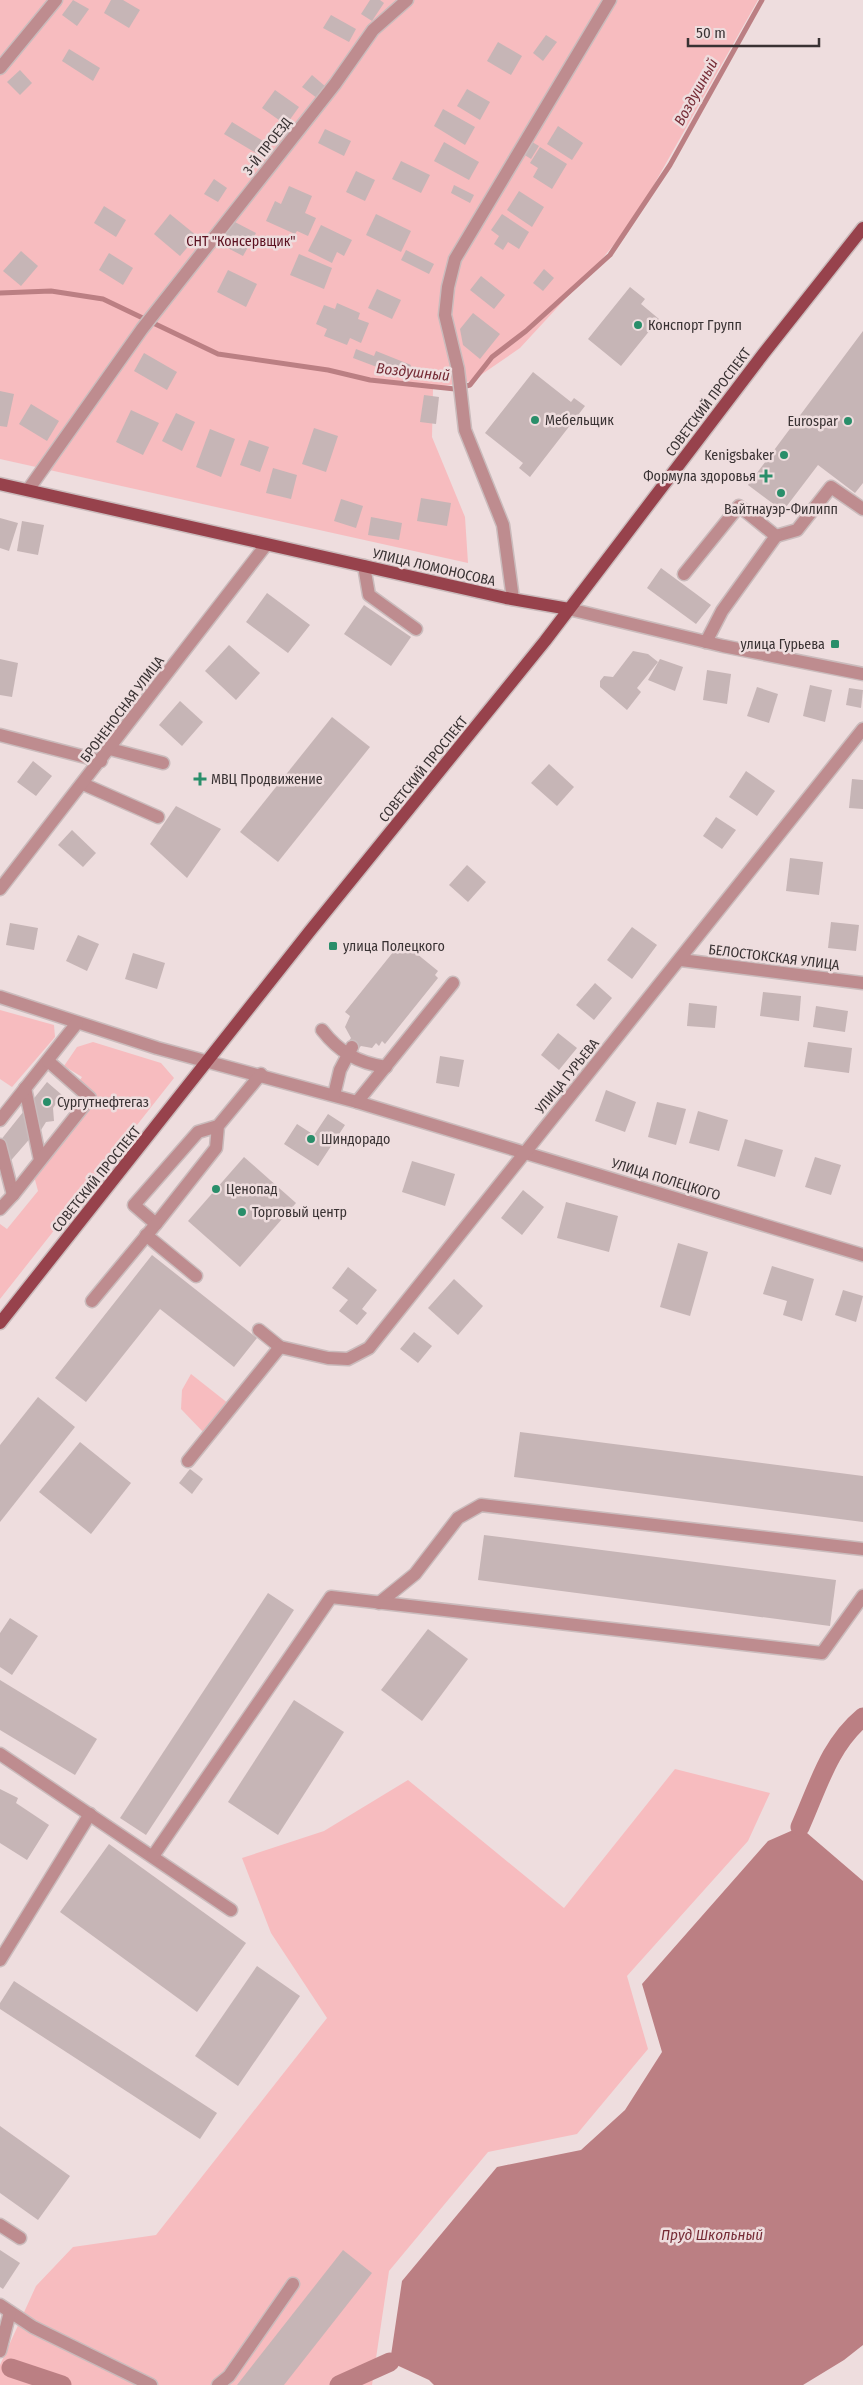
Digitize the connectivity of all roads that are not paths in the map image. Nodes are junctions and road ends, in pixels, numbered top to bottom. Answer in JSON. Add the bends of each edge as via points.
{"nodes":[{"id":1,"x":56,"y":0,"type":"edge"},
{"id":2,"x":407,"y":0,"type":"edge"},
{"id":3,"x":610,"y":0,"type":"edge"},
{"id":4,"x":0,"y":68,"type":"edge"},
{"id":5,"x":863,"y":228,"type":"edge"},
{"id":6,"x":0,"y":484,"type":"edge"},
{"id":7,"x":28,"y":490,"type":"junction"},
{"id":8,"x":863,"y":510,"type":"edge"},
{"id":9,"x":776,"y":536,"type":"junction"},
{"id":10,"x":266,"y":545,"type":"junction"},
{"id":11,"x":364,"y":566,"type":"junction"},
{"id":12,"x":684,"y":574,"type":"dead end"},
{"id":13,"x":513,"y":600,"type":"junction"},
{"id":14,"x":569,"y":609,"type":"junction"},
{"id":15,"x":416,"y":629,"type":"dead end"},
{"id":16,"x":706,"y":642,"type":"junction"},
{"id":17,"x":863,"y":674,"type":"edge"},
{"id":18,"x":863,"y":730,"type":"edge"},
{"id":19,"x":0,"y":735,"type":"edge"},
{"id":20,"x":110,"y":749,"type":"junction"},
{"id":21,"x":101,"y":761,"type":"junction"},
{"id":22,"x":163,"y":763,"type":"dead end"},
{"id":23,"x":83,"y":784,"type":"junction"},
{"id":24,"x":158,"y":816,"type":"dead end"},
{"id":25,"x":0,"y":889,"type":"edge"},
{"id":26,"x":681,"y":960,"type":"junction"},
{"id":27,"x":452,"y":983,"type":"dead end"},
{"id":28,"x":863,"y":984,"type":"edge"},
{"id":29,"x":0,"y":997,"type":"edge"},
{"id":30,"x":77,"y":1023,"type":"junction"},
{"id":31,"x":322,"y":1030,"type":"dead end"},
{"id":32,"x":349,"y":1051,"type":"junction"},
{"id":33,"x":48,"y":1061,"type":"junction"},
{"id":34,"x":209,"y":1061,"type":"junction"},
{"id":35,"x":386,"y":1067,"type":"junction"},
{"id":36,"x":261,"y":1074,"type":"junction"},
{"id":37,"x":25,"y":1088,"type":"junction"},
{"id":38,"x":334,"y":1095,"type":"junction"},
{"id":39,"x":357,"y":1102,"type":"junction"},
{"id":40,"x":0,"y":1120,"type":"edge"},
{"id":41,"x":218,"y":1126,"type":"junction"},
{"id":42,"x":0,"y":1145,"type":"edge"},
{"id":43,"x":525,"y":1152,"type":"junction"},
{"id":44,"x":40,"y":1160,"type":"junction"},
{"id":45,"x":14,"y":1195,"type":"junction"},
{"id":46,"x":0,"y":1209,"type":"edge"},
{"id":47,"x":156,"y":1224,"type":"junction"},
{"id":48,"x":146,"y":1235,"type":"junction"},
{"id":49,"x":863,"y":1255,"type":"edge"},
{"id":50,"x":196,"y":1276,"type":"dead end"},
{"id":51,"x":92,"y":1301,"type":"dead end"},
{"id":52,"x":0,"y":1323,"type":"edge"},
{"id":53,"x":259,"y":1330,"type":"dead end"},
{"id":54,"x":280,"y":1346,"type":"junction"},
{"id":55,"x":188,"y":1462,"type":"dead end"},
{"id":56,"x":863,"y":1549,"type":"edge"},
{"id":57,"x":863,"y":1596,"type":"edge"},
{"id":58,"x":379,"y":1603,"type":"junction"},
{"id":59,"x":0,"y":1754,"type":"edge"},
{"id":60,"x":90,"y":1814,"type":"junction"},
{"id":61,"x":153,"y":1856,"type":"junction"},
{"id":62,"x":231,"y":1910,"type":"dead end"},
{"id":63,"x":0,"y":1960,"type":"edge"},
{"id":64,"x":0,"y":2225,"type":"edge"},
{"id":65,"x":20,"y":2238,"type":"dead end"},
{"id":66,"x":293,"y":2284,"type":"dead end"},
{"id":67,"x":5,"y":2308,"type":"edge"},
{"id":68,"x":0,"y":2351,"type":"edge"},
{"id":69,"x":151,"y":2385,"type":"edge"},
{"id":70,"x":218,"y":2385,"type":"edge"}],
"edges":[{"from":1,"to":4,"type":"street"},
{"from":2,"to":7,"type":"street","name":"3-Й ПРОЕЗД","via":[[373,30],[335,84],[142,329]]},
{"from":3,"to":13,"type":"street","via":[[455,260],[445,315],[459,380],[465,430],[503,525]]},
{"from":5,"to":14,"type":"main road","name":"СОВЕТСКИЙ ПРОСПЕКТ"},
{"from":6,"to":7,"type":"main road","name":"УЛИЦА ЛОМОНОСОВА"},
{"from":7,"to":10,"type":"main road","name":"УЛИЦА ЛОМОНОСОВА"},
{"from":8,"to":9,"type":"street","via":[[831,487],[797,530]]},
{"from":9,"to":12,"type":"street","via":[[739,506]]},
{"from":9,"to":16,"type":"street","via":[[722,611]]},
{"from":10,"to":11,"type":"main road","name":"УЛИЦА ЛОМОНОСОВА"},
{"from":10,"to":20,"type":"street","name":"БРОНЕНОСНАЯ УЛИЦА"},
{"from":11,"to":13,"type":"main road","name":"УЛИЦА ЛОМОНОСОВА"},
{"from":11,"to":15,"type":"street","via":[[368,595]]},
{"from":13,"to":14,"type":"main road","name":"УЛИЦА ЛОМОНОСОВА"},
{"from":14,"to":16,"type":"street","name":"УЛИЦА ЛОМОНОСОВА"},
{"from":14,"to":34,"type":"main road","name":"СОВЕТСКИЙ ПРОСПЕКТ"},
{"from":16,"to":17,"type":"street","name":"УЛИЦА ЛОМОНОСОВА"},
{"from":18,"to":26,"type":"street","name":"УЛИЦА ГУРЬЕВА"},
{"from":19,"to":21,"type":"street"},
{"from":20,"to":21,"type":"street","name":"БРОНЕНОСНАЯ УЛИЦА"},
{"from":20,"to":22,"type":"street"},
{"from":21,"to":23,"type":"street","name":"БРОНЕНОСНАЯ УЛИЦА"},
{"from":23,"to":24,"type":"street"},
{"from":23,"to":25,"type":"street","name":"БРОНЕНОСНАЯ УЛИЦА"},
{"from":26,"to":28,"type":"street","name":"БЕЛОСТОКСКАЯ УЛИЦА"},
{"from":26,"to":43,"type":"street","name":"УЛИЦА ГУРЬЕВА"},
{"from":27,"to":35,"type":"street"},
{"from":29,"to":30,"type":"street","name":"УЛИЦА ПОЛЕЦКОГО"},
{"from":30,"to":33,"type":"street"},
{"from":30,"to":34,"type":"street","name":"УЛИЦА ПОЛЕЦКОГО"},
{"from":31,"to":32,"type":"street","via":[[330,1040]]},
{"from":32,"to":35,"type":"street","via":[[361,1062]]},
{"from":32,"to":38,"type":"street"},
{"from":33,"to":37,"type":"street"},
{"from":33,"to":44,"type":"street","via":[[90,1098]]},
{"from":34,"to":36,"type":"street","name":"УЛИЦА ПОЛЕЦКОГО"},
{"from":34,"to":52,"type":"main road","name":"СОВЕТСКИЙ ПРОСПЕКТ"},
{"from":35,"to":39,"type":"street"},
{"from":36,"to":38,"type":"street","name":"УЛИЦА ПОЛЕЦКОГО"},
{"from":36,"to":41,"type":"street"},
{"from":37,"to":40,"type":"street"},
{"from":37,"to":44,"type":"street"},
{"from":38,"to":39,"type":"street","name":"УЛИЦА ПОЛЕЦКОГО"},
{"from":39,"to":43,"type":"street","name":"УЛИЦА ПОЛЕЦКОГО"},
{"from":41,"to":47,"type":"street","via":[[216,1148]]},
{"from":41,"to":47,"type":"street","via":[[198,1132],[134,1205]]},
{"from":42,"to":45,"type":"street"},
{"from":43,"to":49,"type":"street","name":"УЛИЦА ПОЛЕЦКОГО"},
{"from":43,"to":54,"type":"street","name":"УЛИЦА ГУРЬЕВА","via":[[369,1348],[348,1358],[328,1358]]},
{"from":44,"to":45,"type":"street"},
{"from":45,"to":46,"type":"street"},
{"from":47,"to":48,"type":"street"},
{"from":48,"to":50,"type":"street"},
{"from":48,"to":51,"type":"street"},
{"from":53,"to":54,"type":"street","name":"УЛИЦА ГУРЬЕВА"},
{"from":54,"to":55,"type":"street"},
{"from":56,"to":58,"type":"street","via":[[481,1505],[458,1518],[415,1574]]},
{"from":57,"to":58,"type":"street","via":[[822,1653]]},
{"from":58,"to":61,"type":"street","via":[[331,1597]]},
{"from":59,"to":60,"type":"street"},
{"from":60,"to":61,"type":"street"},
{"from":60,"to":63,"type":"street"},
{"from":61,"to":62,"type":"street"},
{"from":64,"to":65,"type":"street"},
{"from":66,"to":70,"type":"street","via":[[230,2376]]},
{"from":67,"to":68,"type":"street"},
{"from":67,"to":69,"type":"street","via":[[33,2327]]}]}
